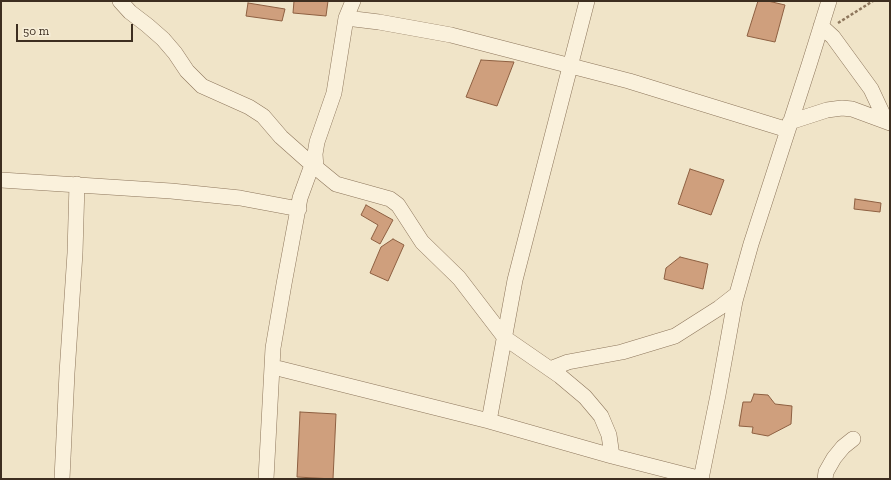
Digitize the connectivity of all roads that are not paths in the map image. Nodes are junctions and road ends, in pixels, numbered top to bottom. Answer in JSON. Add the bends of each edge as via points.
{"nodes":[{"id":1,"x":120,"y":1,"type":"edge"},
{"id":2,"x":353,"y":1,"type":"edge"},
{"id":3,"x":587,"y":1,"type":"edge"},
{"id":4,"x":829,"y":1,"type":"edge"},
{"id":5,"x":346,"y":18,"type":"junction"},
{"id":6,"x":824,"y":29,"type":"junction"},
{"id":7,"x":571,"y":66,"type":"junction"},
{"id":8,"x":888,"y":122,"type":"edge"},
{"id":9,"x":789,"y":126,"type":"junction"},
{"id":10,"x":314,"y":166,"type":"junction"},
{"id":11,"x":1,"y":180,"type":"edge"},
{"id":12,"x":77,"y":184,"type":"junction"},
{"id":13,"x":299,"y":209,"type":"junction"},
{"id":14,"x":737,"y":294,"type":"junction"},
{"id":15,"x":505,"y":338,"type":"junction"},
{"id":16,"x":273,"y":367,"type":"junction"},
{"id":17,"x":550,"y":370,"type":"junction"},
{"id":18,"x":489,"y":421,"type":"junction"},
{"id":19,"x":853,"y":439,"type":"dead end"},
{"id":20,"x":612,"y":456,"type":"junction"},
{"id":21,"x":62,"y":479,"type":"edge"},
{"id":22,"x":266,"y":479,"type":"edge"},
{"id":23,"x":702,"y":479,"type":"edge"},
{"id":24,"x":825,"y":479,"type":"edge"}],
"edges":[{"from":1,"to":10,"type":"street","via":[[163,39],[202,86],[263,116]]},
{"from":2,"to":5,"type":"street"},
{"from":3,"to":7,"type":"street"},
{"from":4,"to":6,"type":"street"},
{"from":5,"to":7,"type":"street","via":[[451,35]]},
{"from":5,"to":10,"type":"street","via":[[334,93],[317,142]]},
{"from":6,"to":8,"type":"street","via":[[833,37],[871,89]]},
{"from":6,"to":9,"type":"street"},
{"from":7,"to":9,"type":"street"},
{"from":7,"to":15,"type":"street","via":[[524,242]]},
{"from":8,"to":9,"type":"street","via":[[842,108],[827,110]]},
{"from":9,"to":14,"type":"street"},
{"from":10,"to":13,"type":"street","via":[[300,198]]},
{"from":10,"to":15,"type":"street","via":[[336,184],[390,199],[398,205],[422,242],[459,278]]},
{"from":11,"to":12,"type":"street"},
{"from":12,"to":13,"type":"street","via":[[240,198]]},
{"from":12,"to":21,"type":"street"},
{"from":13,"to":16,"type":"street","via":[[273,348]]},
{"from":14,"to":17,"type":"street","via":[[675,336],[622,352],[568,362]]},
{"from":14,"to":23,"type":"street"},
{"from":15,"to":17,"type":"street"},
{"from":15,"to":18,"type":"street"},
{"from":16,"to":18,"type":"street"},
{"from":16,"to":22,"type":"street"},
{"from":17,"to":20,"type":"street","via":[[585,397],[601,416],[609,435]]},
{"from":18,"to":20,"type":"street"},
{"from":19,"to":24,"type":"street","via":[[834,458]]},
{"from":20,"to":23,"type":"street"}]}
